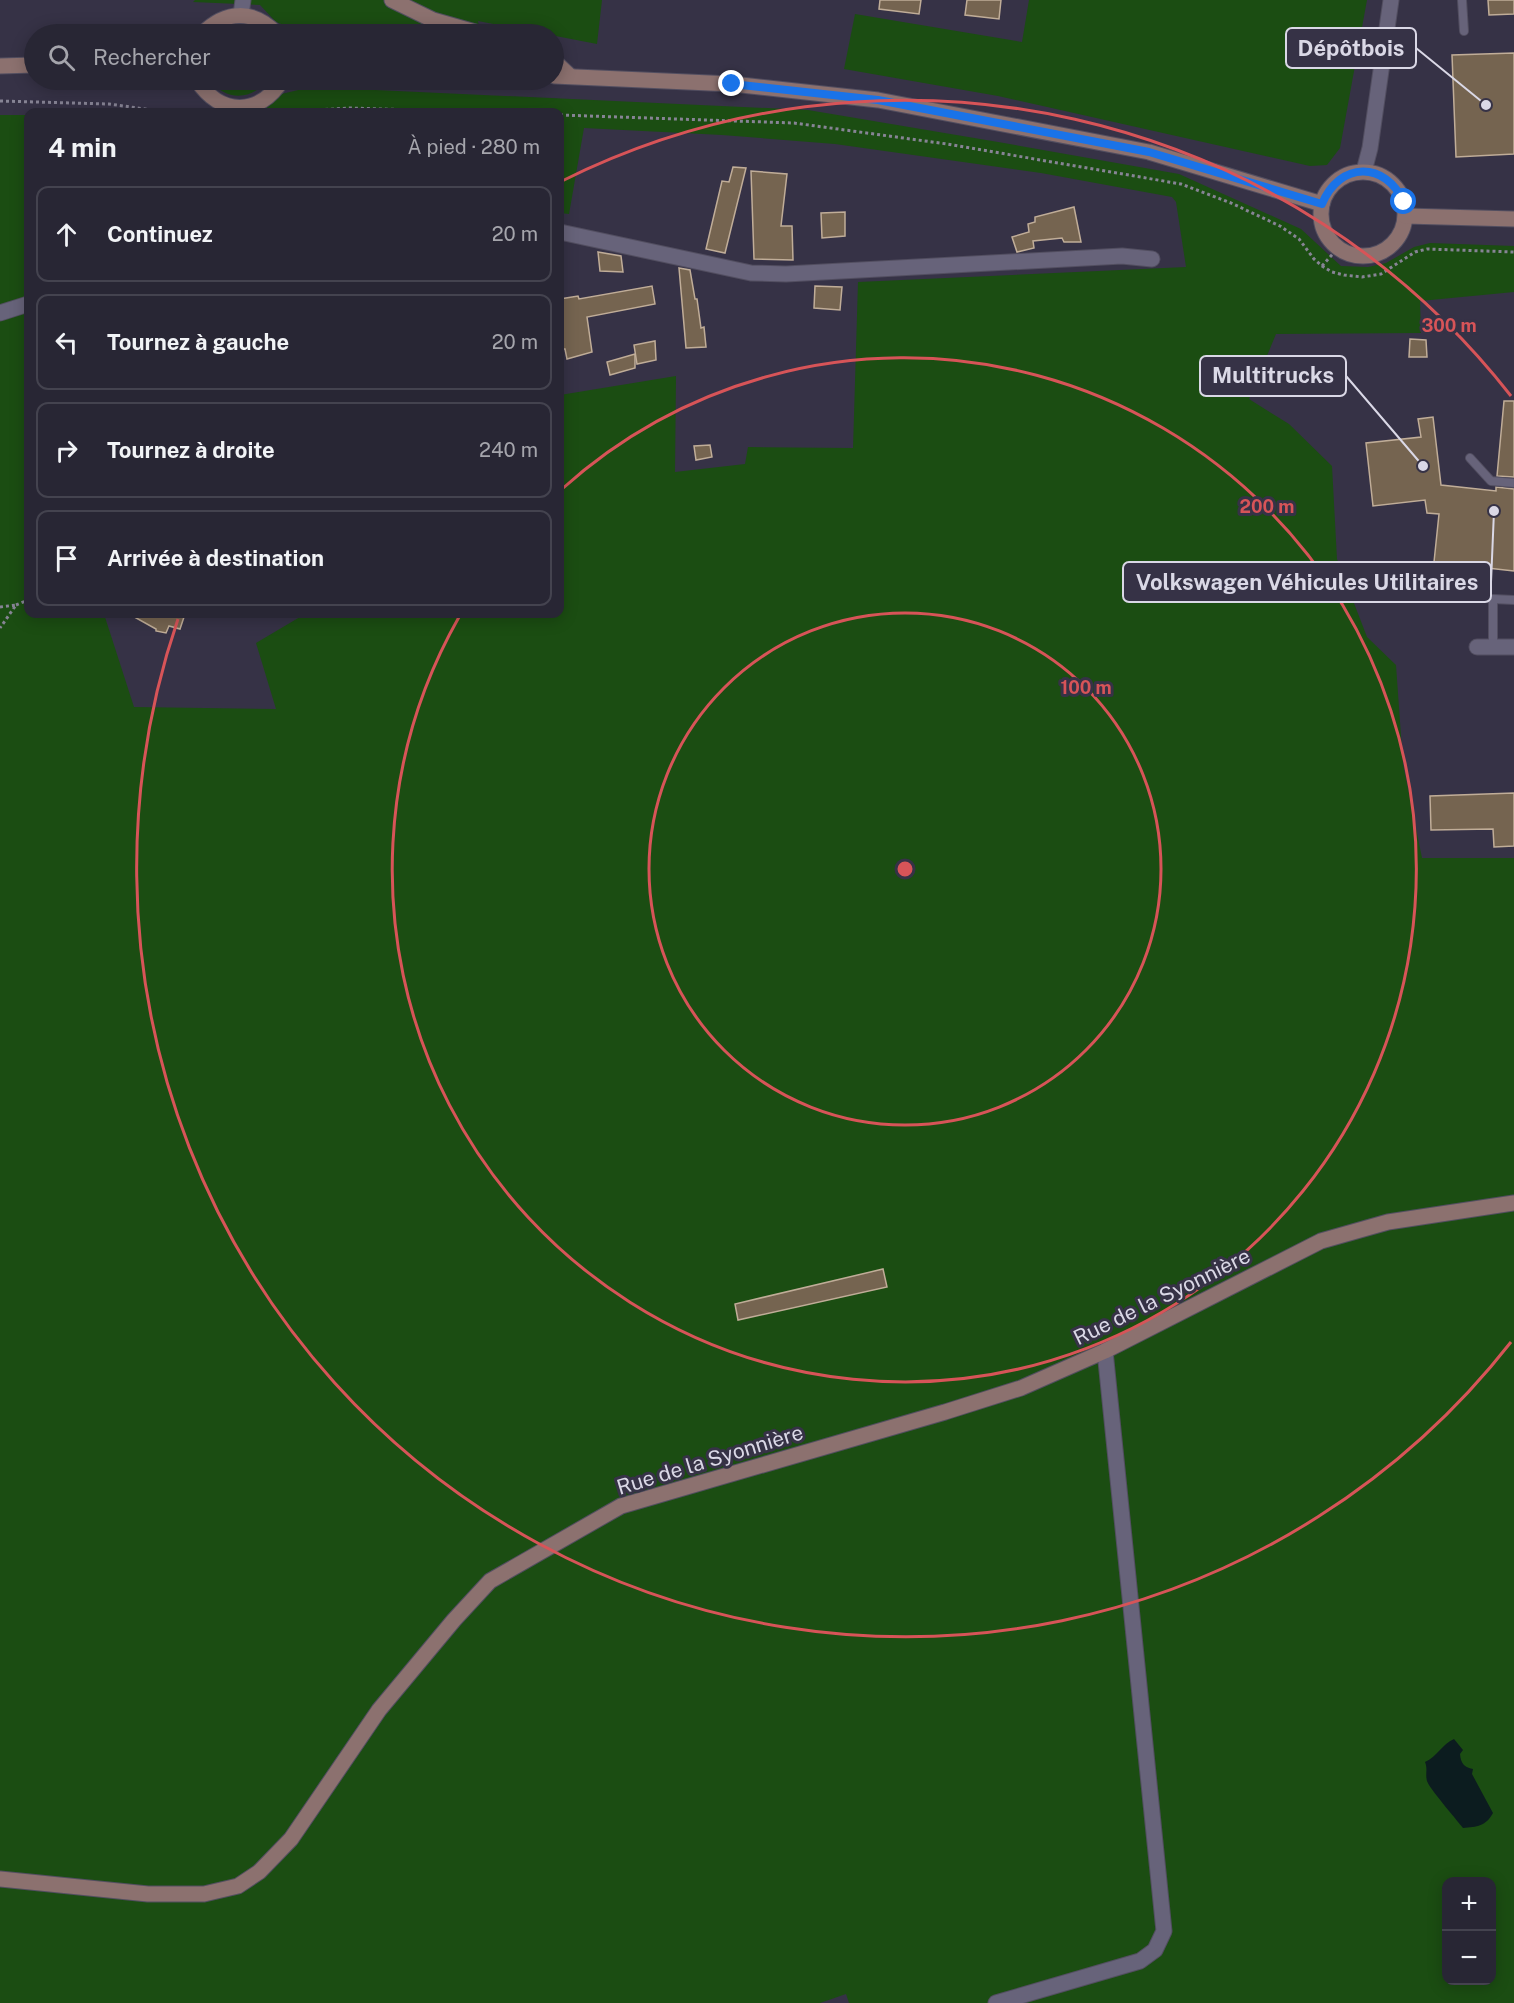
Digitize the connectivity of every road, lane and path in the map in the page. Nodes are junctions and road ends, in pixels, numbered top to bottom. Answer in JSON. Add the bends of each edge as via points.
{"nodes":[{"id":1,"x":392,"y":0,"type":"edge"},
{"id":2,"x":1391,"y":0,"type":"edge"},
{"id":3,"x":1462,"y":0,"type":"edge"},
{"id":4,"x":242,"y":8,"type":"edge"},
{"id":5,"x":212,"y":24,"type":"edge"},
{"id":6,"x":266,"y":24,"type":"edge"},
{"id":7,"x":448,"y":24,"type":"edge"},
{"id":8,"x":1464,"y":31,"type":"dead end"},
{"id":9,"x":24,"y":65,"type":"edge"},
{"id":10,"x":0,"y":66,"type":"edge"},
{"id":11,"x":564,"y":70,"type":"edge"},
{"id":12,"x":564,"y":76,"type":"edge"},
{"id":13,"x":570,"y":76,"type":"junction"},
{"id":14,"x":204,"y":90,"type":"edge"},
{"id":15,"x":275,"y":90,"type":"edge"},
{"id":16,"x":0,"y":102,"type":"edge"},
{"id":17,"x":138,"y":108,"type":"edge"},
{"id":18,"x":228,"y":108,"type":"edge"},
{"id":19,"x":243,"y":108,"type":"edge"},
{"id":20,"x":564,"y":115,"type":"edge"},
{"id":21,"x":1364,"y":171,"type":"junction"},
{"id":22,"x":1322,"y":204,"type":"junction"},
{"id":23,"x":1406,"y":216,"type":"junction"},
{"id":24,"x":1514,"y":219,"type":"edge"},
{"id":25,"x":564,"y":233,"type":"edge"},
{"id":26,"x":1339,"y":247,"type":"junction"},
{"id":27,"x":1514,"y":252,"type":"edge"},
{"id":28,"x":1152,"y":259,"type":"dead end"},
{"id":29,"x":1322,"y":266,"type":"junction"},
{"id":30,"x":24,"y":305,"type":"edge"},
{"id":31,"x":0,"y":313,"type":"edge"},
{"id":32,"x":1470,"y":458,"type":"dead end"},
{"id":33,"x":1514,"y":483,"type":"edge"},
{"id":34,"x":1514,"y":600,"type":"edge"},
{"id":35,"x":24,"y":602,"type":"edge"},
{"id":36,"x":16,"y":605,"type":"junction"},
{"id":37,"x":0,"y":607,"type":"edge"},
{"id":38,"x":0,"y":628,"type":"edge"},
{"id":39,"x":1485,"y":647,"type":"joint"},
{"id":40,"x":1514,"y":647,"type":"edge"},
{"id":41,"x":1514,"y":1203,"type":"edge"},
{"id":42,"x":1105,"y":1351,"type":"junction"},
{"id":43,"x":0,"y":1880,"type":"edge"},
{"id":44,"x":996,"y":2003,"type":"edge"}],
"edges":[{"from":1,"to":7,"type":"street"},
{"from":2,"to":21,"type":"street"},
{"from":3,"to":8,"type":"lane"},
{"from":4,"to":5,"type":"street"},
{"from":4,"to":6,"type":"street"},
{"from":9,"to":10,"type":"street"},
{"from":11,"to":13,"type":"street"},
{"from":12,"to":13,"type":"street"},
{"from":13,"to":22,"type":"street","via":[[732,84],[878,100],[1149,152]]},
{"from":14,"to":18,"type":"street"},
{"from":15,"to":19,"type":"street","via":[[263,102]]},
{"from":16,"to":17,"type":"path"},
{"from":20,"to":29,"type":"path","via":[[794,123],[947,144],[1180,184],[1280,226],[1299,239]]},
{"from":21,"to":22,"type":"street","via":[[1337,180]]},
{"from":21,"to":23,"type":"street","via":[[1383,177],[1398,190]]},
{"from":22,"to":26,"type":"street","via":[[1325,231]]},
{"from":23,"to":24,"type":"street"},
{"from":23,"to":26,"type":"street","via":[[1399,236],[1384,250],[1358,255]]},
{"from":25,"to":28,"type":"street","via":[[751,273],[1122,256]]},
{"from":26,"to":29,"type":"path"},
{"from":27,"to":29,"type":"path","via":[[1427,249],[1415,252],[1381,274],[1362,277],[1332,272]]},
{"from":30,"to":31,"type":"street"},
{"from":32,"to":33,"type":"lane","via":[[1491,481]]},
{"from":34,"to":39,"type":"lane","via":[[1493,599]]},
{"from":35,"to":36,"type":"path"},
{"from":36,"to":37,"type":"path"},
{"from":36,"to":38,"type":"path"},
{"from":39,"to":40,"type":"street"},
{"from":41,"to":42,"type":"street","name":"Rue de la Syonnière","via":[[1388,1222],[1321,1241]]},
{"from":42,"to":43,"type":"street","name":"Rue de la Syonnière","via":[[1021,1388],[621,1506],[490,1581],[379,1710],[291,1839],[259,1872],[238,1886],[204,1894],[148,1894]]},
{"from":42,"to":44,"type":"street","via":[[1164,1932],[1155,1950],[1140,1961]]}]}
